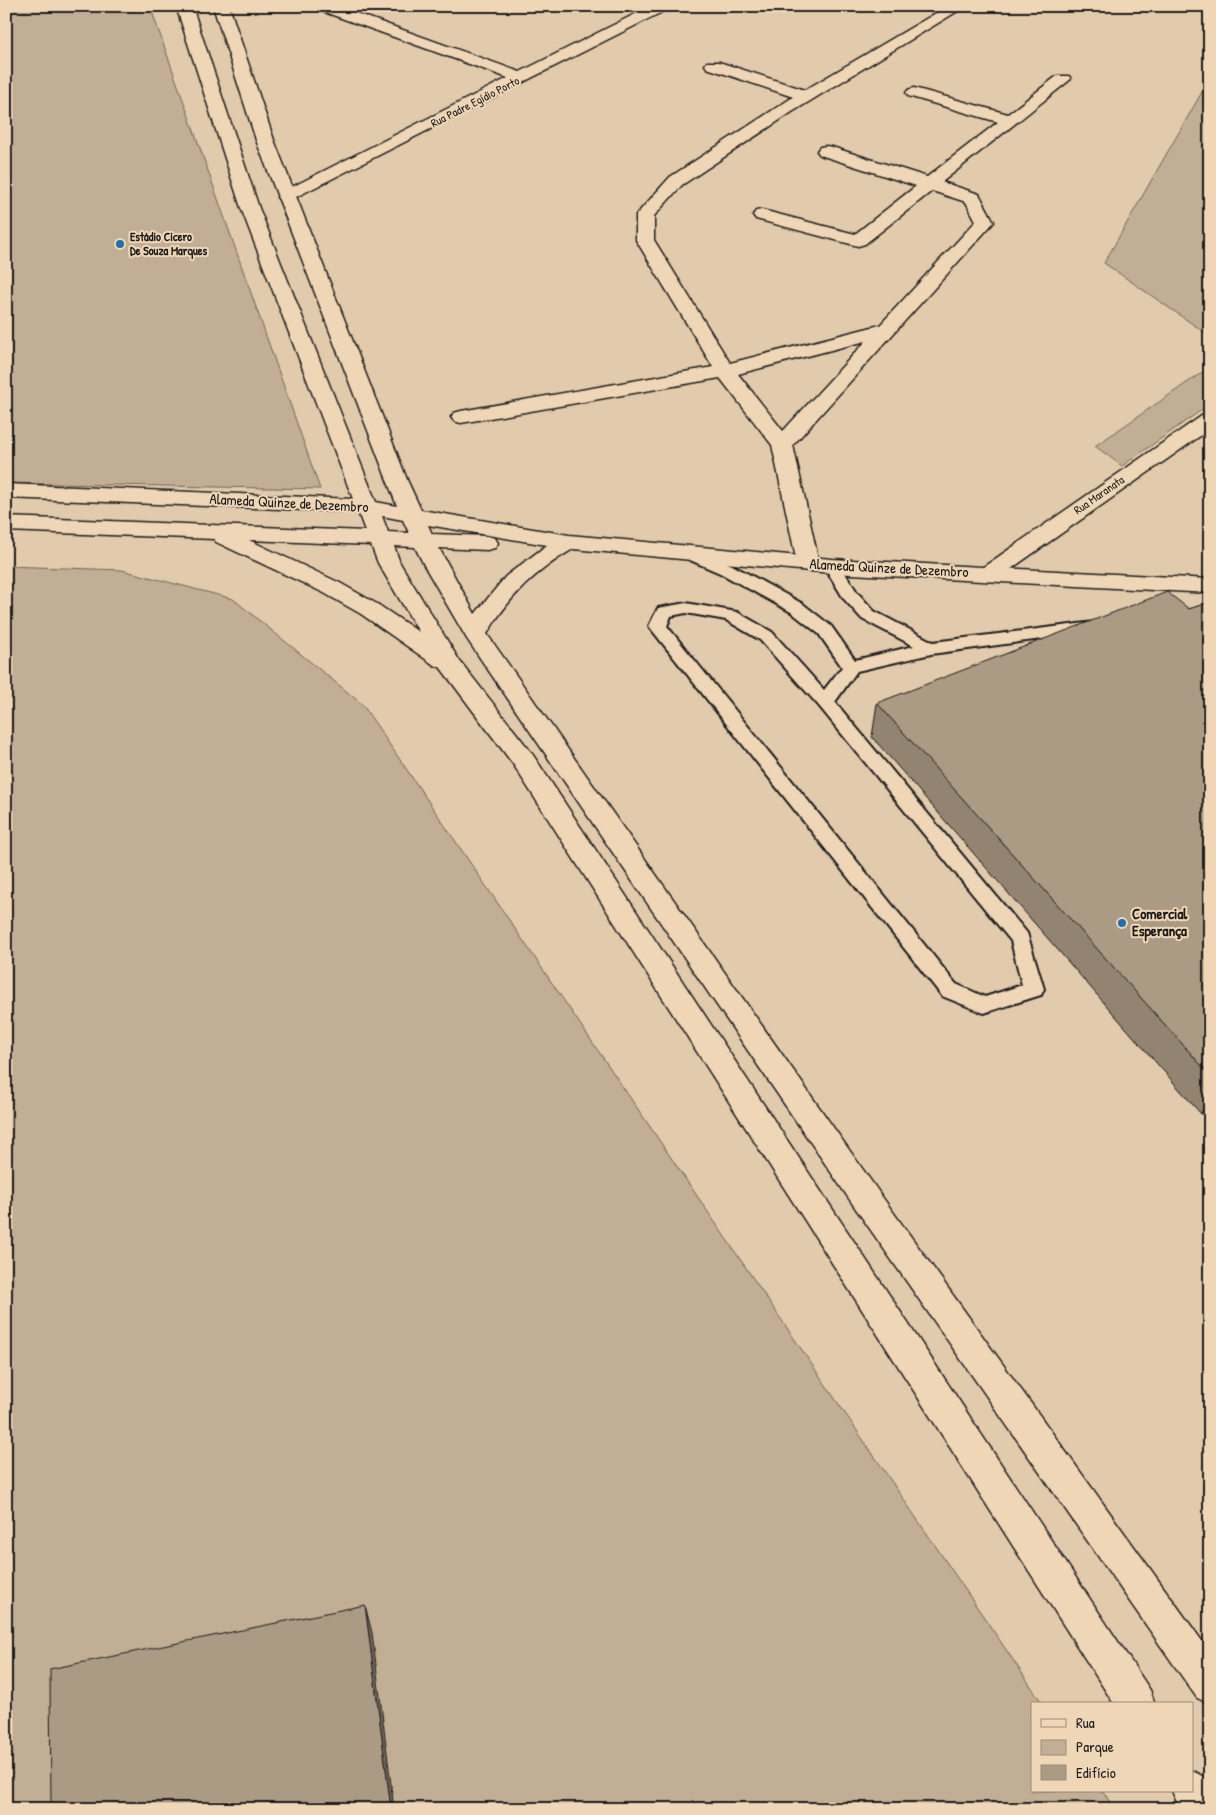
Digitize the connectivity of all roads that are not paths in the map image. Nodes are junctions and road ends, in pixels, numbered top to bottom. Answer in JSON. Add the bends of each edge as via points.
{"nodes":[{"id":1,"x":184,"y":6,"type":"edge"},
{"id":2,"x":220,"y":6,"type":"edge"},
{"id":3,"x":322,"y":6,"type":"edge"},
{"id":4,"x":636,"y":6,"type":"edge"},
{"id":5,"x":959,"y":6,"type":"edge"},
{"id":6,"x":658,"y":9,"type":"edge"},
{"id":7,"x":713,"y":65,"type":"dead end"},
{"id":8,"x":522,"y":78,"type":"junction"},
{"id":9,"x":1063,"y":79,"type":"dead end"},
{"id":10,"x":914,"y":93,"type":"dead end"},
{"id":11,"x":807,"y":96,"type":"junction"},
{"id":12,"x":1012,"y":120,"type":"junction"},
{"id":13,"x":826,"y":151,"type":"dead end"},
{"id":14,"x":931,"y":184,"type":"junction"},
{"id":15,"x":286,"y":196,"type":"junction"},
{"id":16,"x":762,"y":215,"type":"dead end"},
{"id":17,"x":888,"y":329,"type":"junction"},
{"id":18,"x":725,"y":371,"type":"junction"},
{"id":19,"x":461,"y":417,"type":"dead end"},
{"id":20,"x":1210,"y":419,"type":"edge"},
{"id":21,"x":782,"y":444,"type":"junction"},
{"id":22,"x":6,"y":491,"type":"edge"},
{"id":23,"x":365,"y":506,"type":"junction"},
{"id":24,"x":6,"y":524,"type":"edge"},
{"id":25,"x":418,"y":529,"type":"junction"},
{"id":26,"x":214,"y":532,"type":"junction"},
{"id":27,"x":378,"y":539,"type":"junction"},
{"id":28,"x":569,"y":542,"type":"junction"},
{"id":29,"x":689,"y":553,"type":"junction"},
{"id":30,"x":808,"y":563,"type":"junction"},
{"id":31,"x":832,"y":566,"type":"junction"},
{"id":32,"x":990,"y":573,"type":"junction"},
{"id":33,"x":1210,"y":586,"type":"edge"},
{"id":34,"x":1109,"y":625,"type":"edge"},
{"id":35,"x":475,"y":634,"type":"junction"},
{"id":36,"x":931,"y":648,"type":"junction"},
{"id":37,"x":450,"y":664,"type":"junction"},
{"id":38,"x":851,"y":667,"type":"junction"},
{"id":39,"x":825,"y":702,"type":"junction"},
{"id":40,"x":1210,"y":1685,"type":"edge"},
{"id":41,"x":1135,"y":1702,"type":"edge"},
{"id":42,"x":1193,"y":1792,"type":"edge"},
{"id":43,"x":1203,"y":1809,"type":"edge"}],
"edges":[{"from":1,"to":23,"type":"main road","via":[[250,208]]},
{"from":2,"to":15,"type":"main road"},
{"from":3,"to":8,"type":"main road"},
{"from":4,"to":6,"type":"main road"},
{"from":5,"to":11,"type":"main road"},
{"from":6,"to":8,"type":"main road","name":"Rua Padre Egídio Porto"},
{"from":7,"to":11,"type":"main road"},
{"from":8,"to":15,"type":"main road","name":"Rua Padre Egídio Porto"},
{"from":9,"to":12,"type":"main road"},
{"from":10,"to":12,"type":"main road"},
{"from":11,"to":18,"type":"main road","via":[[676,181],[646,215],[645,240]]},
{"from":12,"to":14,"type":"main road"},
{"from":13,"to":14,"type":"main road"},
{"from":14,"to":16,"type":"main road","via":[[858,240]]},
{"from":14,"to":17,"type":"main road","via":[[973,198],[985,222]]},
{"from":15,"to":25,"type":"main road"},
{"from":17,"to":18,"type":"main road"},
{"from":17,"to":21,"type":"main road"},
{"from":18,"to":19,"type":"main road"},
{"from":18,"to":21,"type":"main road"},
{"from":20,"to":32,"type":"main road","name":"Rua Maranata"},
{"from":21,"to":30,"type":"main road"},
{"from":22,"to":23,"type":"main road","name":"Alameda Quinze de Dezembro"},
{"from":23,"to":25,"type":"main road","name":"Alameda Quinze de Dezembro"},
{"from":23,"to":27,"type":"main road"},
{"from":24,"to":26,"type":"main road","name":"Alameda Quinze de Dezembro"},
{"from":25,"to":27,"type":"main road","name":"Alameda Quinze de Dezembro"},
{"from":25,"to":28,"type":"main road","name":"Alameda Quinze de Dezembro"},
{"from":25,"to":35,"type":"main road"},
{"from":26,"to":27,"type":"main road","name":"Alameda Quinze de Dezembro"},
{"from":26,"to":37,"type":"main road","via":[[332,588]]},
{"from":27,"to":37,"type":"main road","via":[[388,563]]},
{"from":28,"to":29,"type":"main road","name":"Alameda Quinze de Dezembro"},
{"from":28,"to":35,"type":"main road","via":[[504,589],[488,609]]},
{"from":29,"to":30,"type":"main road","name":"Alameda Quinze de Dezembro"},
{"from":29,"to":38,"type":"lane","via":[[726,568],[796,608],[825,630]]},
{"from":30,"to":31,"type":"main road","name":"Alameda Quinze de Dezembro"},
{"from":31,"to":32,"type":"main road","name":"Alameda Quinze de Dezembro"},
{"from":31,"to":36,"type":"lane","via":[[850,595],[868,615]]},
{"from":32,"to":33,"type":"main road","name":"Alameda Quinze de Dezembro"},
{"from":34,"to":36,"type":"lane"},
{"from":35,"to":40,"type":"main road","via":[[867,1200]]},
{"from":36,"to":38,"type":"lane"},
{"from":37,"to":41,"type":"main road","via":[[522,758]]},
{"from":38,"to":39,"type":"lane"},
{"from":39,"to":39,"type":"lane","via":[[766,636],[731,616],[686,608],[664,612],[658,626],[949,990],[984,1006],[1034,989],[1020,938]]},
{"from":42,"to":43,"type":"main road"}]}
